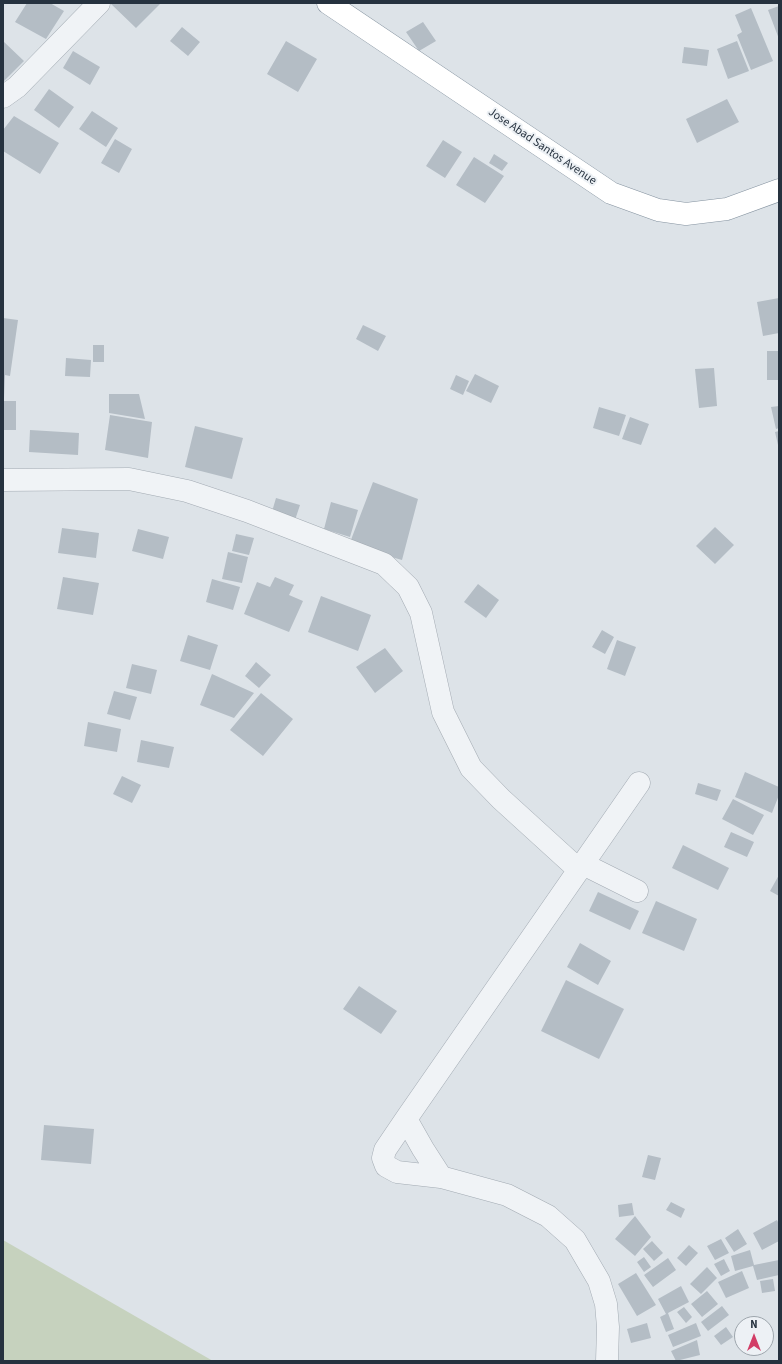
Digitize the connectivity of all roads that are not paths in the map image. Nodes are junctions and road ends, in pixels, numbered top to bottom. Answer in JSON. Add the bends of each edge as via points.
{"nodes":[{"id":1,"x":99,"y":3,"type":"edge"},
{"id":2,"x":328,"y":3,"type":"edge"},
{"id":3,"x":3,"y":97,"type":"edge"},
{"id":4,"x":779,"y":190,"type":"edge"},
{"id":5,"x":3,"y":480,"type":"edge"},
{"id":6,"x":639,"y":783,"type":"dead end"},
{"id":7,"x":581,"y":867,"type":"junction"},
{"id":8,"x":637,"y":891,"type":"dead end"},
{"id":9,"x":406,"y":1119,"type":"junction"},
{"id":10,"x":441,"y":1177,"type":"junction"},
{"id":11,"x":607,"y":1361,"type":"edge"}],
"edges":[{"from":1,"to":3,"type":"street","via":[[17,87]]},
{"from":2,"to":4,"type":"highway","name":"Jose Abad Santos Avenue","via":[[612,193],[658,210],[686,214],[727,209]]},
{"from":5,"to":7,"type":"street","via":[[128,479],[187,491],[247,511],[384,564],[408,586],[421,613],[443,712],[471,768],[501,799]]},
{"from":6,"to":7,"type":"street"},
{"from":7,"to":8,"type":"street"},
{"from":7,"to":9,"type":"street"},
{"from":9,"to":10,"type":"street"},
{"from":9,"to":10,"type":"street","via":[[385,1150],[383,1158],[386,1166],[397,1172]]},
{"from":10,"to":11,"type":"street","via":[[507,1195],[548,1216],[575,1240],[599,1281],[606,1304]]}]}
